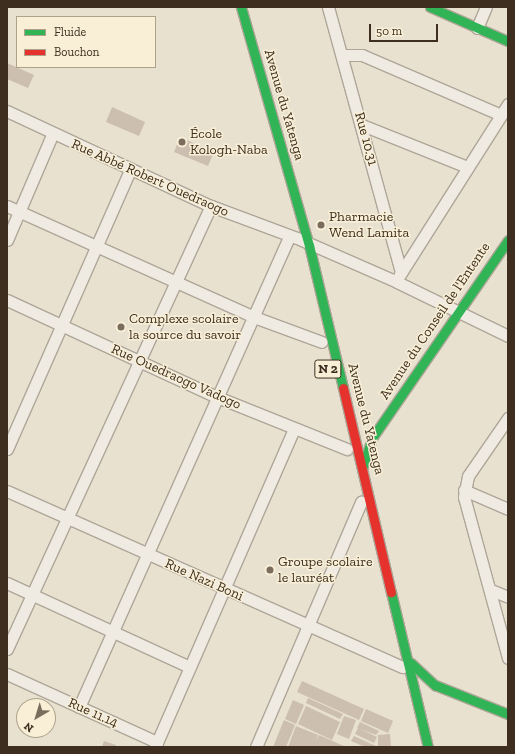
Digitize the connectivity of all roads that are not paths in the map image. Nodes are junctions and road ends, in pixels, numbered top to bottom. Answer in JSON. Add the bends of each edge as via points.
{"nodes":[{"id":1,"x":233,"y":7,"type":"edge"},
{"id":2,"x":241,"y":7,"type":"edge"},
{"id":3,"x":328,"y":7,"type":"edge"},
{"id":4,"x":430,"y":7,"type":"edge"},
{"id":5,"x":486,"y":7,"type":"edge"},
{"id":6,"x":477,"y":28,"type":"junction"},
{"id":7,"x":508,"y":42,"type":"edge"},
{"id":8,"x":343,"y":55,"type":"junction"},
{"id":9,"x":508,"y":104,"type":"edge"},
{"id":10,"x":7,"y":111,"type":"edge"},
{"id":11,"x":501,"y":115,"type":"junction"},
{"id":12,"x":362,"y":125,"type":"junction"},
{"id":13,"x":52,"y":135,"type":"junction"},
{"id":14,"x":467,"y":167,"type":"junction"},
{"id":15,"x":130,"y":170,"type":"junction"},
{"id":16,"x":7,"y":206,"type":"edge"},
{"id":17,"x":211,"y":206,"type":"junction"},
{"id":18,"x":19,"y":212,"type":"junction"},
{"id":19,"x":293,"y":238,"type":"junction"},
{"id":20,"x":7,"y":240,"type":"edge"},
{"id":21,"x":508,"y":240,"type":"edge"},
{"id":22,"x":309,"y":245,"type":"junction"},
{"id":23,"x":96,"y":246,"type":"junction"},
{"id":24,"x":399,"y":277,"type":"junction"},
{"id":25,"x":176,"y":281,"type":"junction"},
{"id":26,"x":7,"y":300,"type":"edge"},
{"id":27,"x":460,"y":312,"type":"junction"},
{"id":28,"x":254,"y":317,"type":"junction"},
{"id":29,"x":60,"y":325,"type":"junction"},
{"id":30,"x":508,"y":336,"type":"edge"},
{"id":31,"x":322,"y":342,"type":"junction"},
{"id":32,"x":139,"y":361,"type":"junction"},
{"id":33,"x":217,"y":397,"type":"junction"},
{"id":34,"x":506,"y":423,"type":"edge"},
{"id":35,"x":294,"y":429,"type":"junction"},
{"id":36,"x":355,"y":434,"type":"junction"},
{"id":37,"x":372,"y":438,"type":"junction"},
{"id":38,"x":7,"y":449,"type":"edge"},
{"id":39,"x":347,"y":449,"type":"junction"},
{"id":40,"x":363,"y":466,"type":"junction"},
{"id":41,"x":464,"y":490,"type":"junction"},
{"id":42,"x":7,"y":491,"type":"edge"},
{"id":43,"x":361,"y":502,"type":"junction"},
{"id":44,"x":508,"y":509,"type":"edge"},
{"id":45,"x":67,"y":518,"type":"junction"},
{"id":46,"x":147,"y":554,"type":"junction"},
{"id":47,"x":7,"y":583,"type":"edge"},
{"id":48,"x":224,"y":589,"type":"junction"},
{"id":49,"x":491,"y":590,"type":"junction"},
{"id":50,"x":32,"y":594,"type":"junction"},
{"id":51,"x":508,"y":597,"type":"edge"},
{"id":52,"x":308,"y":626,"type":"junction"},
{"id":53,"x":113,"y":631,"type":"junction"},
{"id":54,"x":7,"y":649,"type":"edge"},
{"id":55,"x":508,"y":658,"type":"edge"},
{"id":56,"x":406,"y":664,"type":"junction"},
{"id":57,"x":190,"y":667,"type":"junction"},
{"id":58,"x":7,"y":674,"type":"edge"},
{"id":59,"x":478,"y":705,"type":"junction"},
{"id":60,"x":79,"y":707,"type":"junction"},
{"id":61,"x":508,"y":714,"type":"edge"},
{"id":62,"x":508,"y":722,"type":"edge"},
{"id":63,"x":156,"y":745,"type":"edge"},
{"id":64,"x":256,"y":747,"type":"edge"},
{"id":65,"x":417,"y":747,"type":"edge"},
{"id":66,"x":428,"y":747,"type":"edge"}],
"edges":[{"from":1,"to":19,"type":"main road","name":"Avenue du Yatenga","number":"N 2"},
{"from":2,"to":22,"type":"main road","name":"Avenue du Yatenga","number":"N 2"},
{"from":3,"to":8,"type":"street","name":"Rue 10.31"},
{"from":4,"to":6,"type":"main road"},
{"from":5,"to":6,"type":"street"},
{"from":6,"to":7,"type":"main road"},
{"from":8,"to":11,"type":"street","via":[[362,55]]},
{"from":8,"to":12,"type":"street","name":"Rue 10.31"},
{"from":9,"to":11,"type":"street"},
{"from":10,"to":13,"type":"street","name":"Rue Abbé Robert Ouedraogo"},
{"from":11,"to":14,"type":"street"},
{"from":12,"to":14,"type":"street"},
{"from":12,"to":24,"type":"street","name":"Rue 10.31"},
{"from":13,"to":15,"type":"street","name":"Rue Abbé Robert Ouedraogo"},
{"from":13,"to":18,"type":"street"},
{"from":14,"to":24,"type":"street"},
{"from":15,"to":17,"type":"street","name":"Rue Abbé Robert Ouedraogo"},
{"from":15,"to":23,"type":"street"},
{"from":16,"to":18,"type":"street"},
{"from":17,"to":19,"type":"street","name":"Rue Abbé Robert Ouedraogo"},
{"from":17,"to":25,"type":"street"},
{"from":18,"to":20,"type":"street"},
{"from":18,"to":23,"type":"street"},
{"from":19,"to":22,"type":"street","name":"Rue Abbé Robert Ouedraogo"},
{"from":19,"to":28,"type":"street"},
{"from":19,"to":31,"type":"main road","name":"Avenue du Yatenga","number":"N 2"},
{"from":21,"to":27,"type":"main road","name":"Avenue du Conseil de l'Entente"},
{"from":22,"to":24,"type":"street","name":"Rue Abbé Robert Ouedraogo"},
{"from":22,"to":36,"type":"main road","name":"Avenue du Yatenga","number":"N 2"},
{"from":23,"to":25,"type":"street"},
{"from":23,"to":29,"type":"street"},
{"from":24,"to":27,"type":"street","name":"Rue Abbé Robert Ouedraogo"},
{"from":25,"to":28,"type":"street"},
{"from":25,"to":32,"type":"street"},
{"from":26,"to":29,"type":"street","name":"Rue Ouedraogo Vadogo"},
{"from":27,"to":30,"type":"street","name":"Rue Abbé Robert Ouedraogo"},
{"from":27,"to":37,"type":"main road","name":"Avenue du Conseil de l'Entente"},
{"from":28,"to":31,"type":"street"},
{"from":28,"to":33,"type":"street"},
{"from":29,"to":32,"type":"street","name":"Rue Ouedraogo Vadogo"},
{"from":29,"to":38,"type":"street"},
{"from":31,"to":39,"type":"main road","name":"Avenue du Yatenga","number":"N 2"},
{"from":32,"to":33,"type":"street","name":"Rue Ouedraogo Vadogo"},
{"from":32,"to":45,"type":"street"},
{"from":33,"to":35,"type":"street","name":"Rue Ouedraogo Vadogo"},
{"from":33,"to":46,"type":"street"},
{"from":34,"to":41,"type":"street","via":[[468,476]]},
{"from":35,"to":39,"type":"street","name":"Rue Ouedraogo Vadogo"},
{"from":35,"to":48,"type":"street"},
{"from":36,"to":37,"type":"main road","via":[[363,442]]},
{"from":36,"to":40,"type":"main road","name":"Avenue du Yatenga","number":"N 2"},
{"from":37,"to":40,"type":"main road","name":"Avenue du Conseil de l'Entente"},
{"from":39,"to":43,"type":"main road","name":"Avenue du Yatenga","number":"N 2"},
{"from":40,"to":56,"type":"main road","name":"Avenue du Yatenga","number":"N 2"},
{"from":41,"to":44,"type":"street"},
{"from":41,"to":49,"type":"street","via":[[464,504]]},
{"from":42,"to":45,"type":"street","name":"Rue Nazi Boni"},
{"from":43,"to":52,"type":"street"},
{"from":43,"to":56,"type":"main road","name":"Avenue du Yatenga","number":"N 2"},
{"from":45,"to":46,"type":"street","name":"Rue Nazi Boni"},
{"from":45,"to":50,"type":"street"},
{"from":46,"to":48,"type":"street","name":"Rue Nazi Boni"},
{"from":46,"to":53,"type":"street"},
{"from":47,"to":50,"type":"street"},
{"from":48,"to":52,"type":"street","name":"Rue Nazi Boni"},
{"from":48,"to":57,"type":"street"},
{"from":49,"to":51,"type":"street"},
{"from":49,"to":55,"type":"street"},
{"from":50,"to":53,"type":"street"},
{"from":50,"to":54,"type":"street"},
{"from":52,"to":56,"type":"street","name":"Rue Nazi Boni"},
{"from":52,"to":64,"type":"street"},
{"from":53,"to":57,"type":"street"},
{"from":53,"to":60,"type":"street"},
{"from":56,"to":59,"type":"main road","via":[[435,685]]},
{"from":56,"to":65,"type":"main road","name":"Avenue du Yatenga","number":"N 2"},
{"from":56,"to":66,"type":"main road","name":"Avenue du Yatenga","number":"N 2"},
{"from":57,"to":63,"type":"street"},
{"from":58,"to":60,"type":"street","name":"Rue 11.14"},
{"from":59,"to":61,"type":"main road"},
{"from":59,"to":62,"type":"main road"},
{"from":60,"to":63,"type":"street","name":"Rue 11.14"}]}
